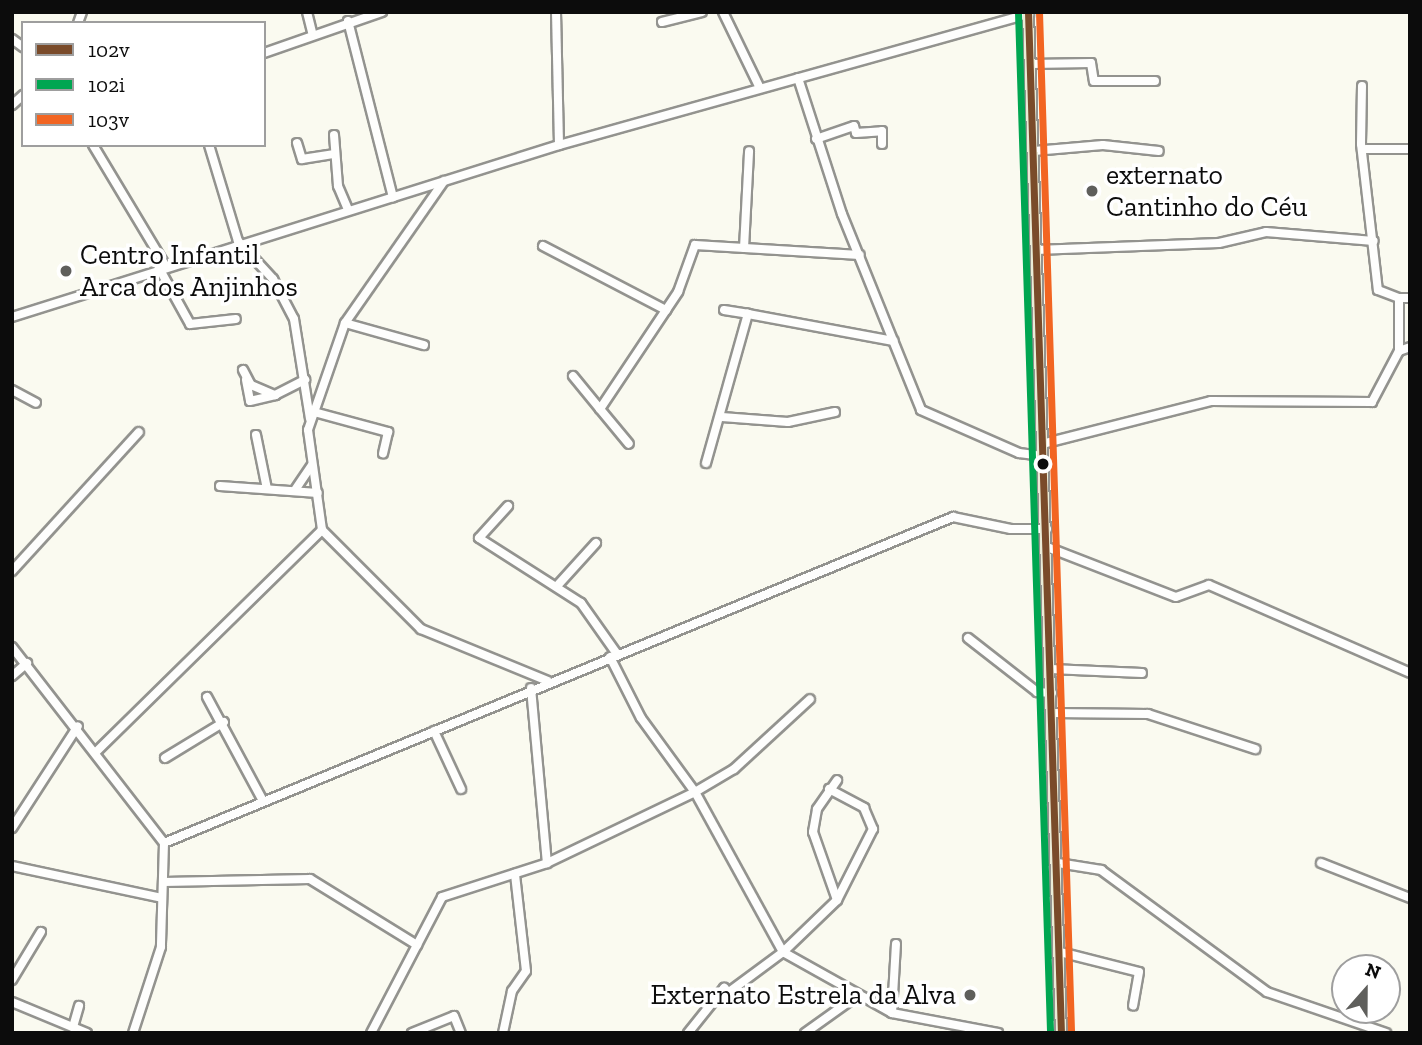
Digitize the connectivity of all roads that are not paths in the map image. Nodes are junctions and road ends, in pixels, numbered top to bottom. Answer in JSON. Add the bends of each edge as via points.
{"nodes":[{"id":1,"x":307,"y":12,"type":"edge"},
{"id":2,"x":382,"y":12,"type":"edge"},
{"id":3,"x":556,"y":12,"type":"edge"},
{"id":4,"x":702,"y":12,"type":"edge"},
{"id":5,"x":723,"y":12,"type":"edge"},
{"id":6,"x":1028,"y":13,"type":"edge"},
{"id":7,"x":348,"y":21,"type":"junction"},
{"id":8,"x":662,"y":22,"type":"dead end"},
{"id":9,"x":312,"y":32,"type":"junction"},
{"id":10,"x":266,"y":52,"type":"edge"},
{"id":11,"x":1031,"y":64,"type":"junction"},
{"id":12,"x":798,"y":78,"type":"junction"},
{"id":13,"x":1155,"y":80,"type":"dead end"},
{"id":14,"x":760,"y":86,"type":"junction"},
{"id":15,"x":1362,"y":86,"type":"dead end"},
{"id":16,"x":334,"y":135,"type":"dead end"},
{"id":17,"x":816,"y":139,"type":"junction"},
{"id":18,"x":298,"y":143,"type":"dead end"},
{"id":19,"x":882,"y":144,"type":"dead end"},
{"id":20,"x":559,"y":145,"type":"junction"},
{"id":21,"x":94,"y":147,"type":"edge"},
{"id":22,"x":210,"y":147,"type":"edge"},
{"id":23,"x":1366,"y":149,"type":"junction"},
{"id":24,"x":1410,"y":149,"type":"edge"},
{"id":25,"x":1159,"y":150,"type":"dead end"},
{"id":26,"x":749,"y":151,"type":"dead end"},
{"id":27,"x":1034,"y":152,"type":"junction"},
{"id":28,"x":335,"y":154,"type":"junction"},
{"id":29,"x":444,"y":181,"type":"junction"},
{"id":30,"x":393,"y":197,"type":"junction"},
{"id":31,"x":348,"y":209,"type":"junction"},
{"id":32,"x":238,"y":241,"type":"junction"},
{"id":33,"x":1374,"y":241,"type":"junction"},
{"id":34,"x":543,"y":246,"type":"dead end"},
{"id":35,"x":744,"y":248,"type":"junction"},
{"id":36,"x":1036,"y":250,"type":"junction"},
{"id":37,"x":860,"y":255,"type":"junction"},
{"id":38,"x":162,"y":267,"type":"junction"},
{"id":39,"x":1399,"y":298,"type":"junction"},
{"id":40,"x":1410,"y":298,"type":"edge"},
{"id":41,"x":666,"y":310,"type":"junction"},
{"id":42,"x":724,"y":310,"type":"dead end"},
{"id":43,"x":748,"y":314,"type":"junction"},
{"id":44,"x":12,"y":317,"type":"edge"},
{"id":45,"x":236,"y":318,"type":"dead end"},
{"id":46,"x":345,"y":323,"type":"junction"},
{"id":47,"x":894,"y":341,"type":"junction"},
{"id":48,"x":424,"y":345,"type":"dead end"},
{"id":49,"x":1410,"y":347,"type":"edge"},
{"id":50,"x":1399,"y":351,"type":"junction"},
{"id":51,"x":243,"y":370,"type":"dead end"},
{"id":52,"x":573,"y":376,"type":"dead end"},
{"id":53,"x":247,"y":380,"type":"junction"},
{"id":54,"x":305,"y":380,"type":"junction"},
{"id":55,"x":12,"y":390,"type":"edge"},
{"id":56,"x":275,"y":395,"type":"junction"},
{"id":57,"x":36,"y":403,"type":"dead end"},
{"id":58,"x":600,"y":409,"type":"junction"},
{"id":59,"x":314,"y":412,"type":"junction"},
{"id":60,"x":835,"y":412,"type":"dead end"},
{"id":61,"x":722,"y":417,"type":"junction"},
{"id":62,"x":310,"y":422,"type":"junction"},
{"id":63,"x":139,"y":432,"type":"dead end"},
{"id":64,"x":256,"y":435,"type":"dead end"},
{"id":65,"x":629,"y":444,"type":"dead end"},
{"id":66,"x":1042,"y":444,"type":"junction"},
{"id":67,"x":383,"y":453,"type":"dead end"},
{"id":68,"x":1043,"y":456,"type":"junction"},
{"id":69,"x":706,"y":463,"type":"dead end"},
{"id":70,"x":312,"y":465,"type":"junction"},
{"id":71,"x":220,"y":486,"type":"dead end"},
{"id":72,"x":267,"y":489,"type":"junction"},
{"id":73,"x":295,"y":490,"type":"junction"},
{"id":74,"x":318,"y":492,"type":"junction"},
{"id":75,"x":508,"y":506,"type":"dead end"},
{"id":76,"x":1047,"y":528,"type":"junction"},
{"id":77,"x":322,"y":530,"type":"junction"},
{"id":78,"x":596,"y":543,"type":"dead end"},
{"id":79,"x":1047,"y":547,"type":"junction"},
{"id":80,"x":12,"y":571,"type":"edge"},
{"id":81,"x":557,"y":586,"type":"junction"},
{"id":82,"x":968,"y":638,"type":"dead end"},
{"id":83,"x":12,"y":647,"type":"edge"},
{"id":84,"x":613,"y":656,"type":"junction"},
{"id":85,"x":27,"y":663,"type":"junction"},
{"id":86,"x":1051,"y":669,"type":"junction"},
{"id":87,"x":1142,"y":673,"type":"dead end"},
{"id":88,"x":1410,"y":673,"type":"edge"},
{"id":89,"x":12,"y":676,"type":"edge"},
{"id":90,"x":548,"y":681,"type":"junction"},
{"id":91,"x":531,"y":688,"type":"junction"},
{"id":92,"x":1052,"y":693,"type":"junction"},
{"id":93,"x":207,"y":697,"type":"dead end"},
{"id":94,"x":810,"y":699,"type":"dead end"},
{"id":95,"x":1053,"y":713,"type":"junction"},
{"id":96,"x":224,"y":722,"type":"junction"},
{"id":97,"x":78,"y":726,"type":"junction"},
{"id":98,"x":434,"y":731,"type":"junction"},
{"id":99,"x":1255,"y":749,"type":"dead end"},
{"id":100,"x":96,"y":752,"type":"junction"},
{"id":101,"x":165,"y":758,"type":"dead end"},
{"id":102,"x":837,"y":780,"type":"dead end"},
{"id":103,"x":461,"y":789,"type":"dead end"},
{"id":104,"x":829,"y":789,"type":"junction"},
{"id":105,"x":695,"y":792,"type":"junction"},
{"id":106,"x":262,"y":801,"type":"junction"},
{"id":107,"x":12,"y":828,"type":"edge"},
{"id":108,"x":164,"y":843,"type":"junction"},
{"id":109,"x":547,"y":863,"type":"junction"},
{"id":110,"x":1058,"y":863,"type":"junction"},
{"id":111,"x":1321,"y":863,"type":"dead end"},
{"id":112,"x":12,"y":866,"type":"edge"},
{"id":113,"x":515,"y":874,"type":"junction"},
{"id":114,"x":164,"y":882,"type":"junction"},
{"id":115,"x":162,"y":898,"type":"junction"},
{"id":116,"x":1410,"y":898,"type":"edge"},
{"id":117,"x":837,"y":900,"type":"junction"},
{"id":118,"x":41,"y":932,"type":"dead end"},
{"id":119,"x":896,"y":944,"type":"dead end"},
{"id":120,"x":417,"y":945,"type":"junction"},
{"id":121,"x":782,"y":952,"type":"junction"},
{"id":122,"x":1060,"y":952,"type":"junction"},
{"id":123,"x":12,"y":980,"type":"edge"},
{"id":124,"x":858,"y":995,"type":"junction"},
{"id":125,"x":12,"y":1002,"type":"edge"},
{"id":126,"x":1133,"y":1005,"type":"dead end"},
{"id":127,"x":79,"y":1006,"type":"dead end"},
{"id":128,"x":892,"y":1013,"type":"junction"},
{"id":129,"x":73,"y":1027,"type":"junction"},
{"id":130,"x":87,"y":1033,"type":"edge"},
{"id":131,"x":133,"y":1033,"type":"edge"},
{"id":132,"x":370,"y":1033,"type":"edge"},
{"id":133,"x":412,"y":1033,"type":"edge"},
{"id":134,"x":461,"y":1033,"type":"edge"},
{"id":135,"x":503,"y":1033,"type":"edge"},
{"id":136,"x":688,"y":1033,"type":"edge"},
{"id":137,"x":805,"y":1033,"type":"edge"},
{"id":138,"x":998,"y":1033,"type":"edge"},
{"id":139,"x":1061,"y":1033,"type":"edge"},
{"id":140,"x":1386,"y":1033,"type":"edge"}],
"edges":[{"from":1,"to":9,"type":"street"},
{"from":2,"to":7,"type":"street"},
{"from":3,"to":20,"type":"street"},
{"from":4,"to":8,"type":"street"},
{"from":5,"to":14,"type":"street"},
{"from":6,"to":11,"type":"main road"},
{"from":6,"to":12,"type":"street"},
{"from":7,"to":9,"type":"street"},
{"from":7,"to":30,"type":"street"},
{"from":9,"to":10,"type":"street"},
{"from":11,"to":13,"type":"street","via":[[1091,63],[1094,81]]},
{"from":11,"to":27,"type":"main road"},
{"from":12,"to":14,"type":"street"},
{"from":12,"to":17,"type":"street"},
{"from":14,"to":20,"type":"street"},
{"from":15,"to":23,"type":"street","via":[[1361,144]]},
{"from":16,"to":28,"type":"street"},
{"from":17,"to":19,"type":"street","via":[[854,126],[856,133],[882,131]]},
{"from":17,"to":37,"type":"street"},
{"from":18,"to":28,"type":"street","via":[[302,159]]},
{"from":20,"to":29,"type":"street"},
{"from":21,"to":38,"type":"street"},
{"from":22,"to":32,"type":"street"},
{"from":23,"to":24,"type":"street"},
{"from":23,"to":33,"type":"street"},
{"from":25,"to":27,"type":"street","via":[[1103,145]]},
{"from":26,"to":35,"type":"street"},
{"from":27,"to":36,"type":"main road"},
{"from":28,"to":31,"type":"street"},
{"from":29,"to":30,"type":"street"},
{"from":29,"to":46,"type":"street"},
{"from":30,"to":31,"type":"street"},
{"from":31,"to":32,"type":"street"},
{"from":32,"to":38,"type":"street"},
{"from":32,"to":54,"type":"street","via":[[282,293],[298,330]]},
{"from":33,"to":36,"type":"street","via":[[1266,232],[1219,243]]},
{"from":33,"to":39,"type":"street","via":[[1378,290]]},
{"from":34,"to":41,"type":"street"},
{"from":35,"to":37,"type":"street"},
{"from":35,"to":41,"type":"street","via":[[695,245]]},
{"from":36,"to":66,"type":"main road"},
{"from":37,"to":47,"type":"street"},
{"from":38,"to":44,"type":"street"},
{"from":38,"to":45,"type":"street","via":[[190,324]]},
{"from":39,"to":40,"type":"street"},
{"from":39,"to":50,"type":"street"},
{"from":41,"to":58,"type":"street"},
{"from":42,"to":43,"type":"street"},
{"from":43,"to":47,"type":"street"},
{"from":43,"to":61,"type":"street"},
{"from":46,"to":48,"type":"street"},
{"from":46,"to":59,"type":"street"},
{"from":47,"to":68,"type":"street","via":[[921,410],[1019,453]]},
{"from":49,"to":50,"type":"street"},
{"from":50,"to":66,"type":"street","via":[[1371,402],[1211,401]]},
{"from":51,"to":53,"type":"street"},
{"from":52,"to":58,"type":"street"},
{"from":53,"to":56,"type":"street"},
{"from":53,"to":56,"type":"street","via":[[250,401]]},
{"from":54,"to":56,"type":"street"},
{"from":54,"to":62,"type":"street"},
{"from":55,"to":57,"type":"street"},
{"from":58,"to":65,"type":"street"},
{"from":59,"to":62,"type":"street"},
{"from":59,"to":67,"type":"street","via":[[388,432]]},
{"from":60,"to":61,"type":"street","via":[[788,422]]},
{"from":61,"to":69,"type":"street"},
{"from":62,"to":70,"type":"street"},
{"from":63,"to":80,"type":"street"},
{"from":64,"to":72,"type":"street"},
{"from":66,"to":68,"type":"main road"},
{"from":68,"to":76,"type":"main road"},
{"from":70,"to":73,"type":"street"},
{"from":70,"to":74,"type":"street"},
{"from":71,"to":72,"type":"street"},
{"from":72,"to":73,"type":"street"},
{"from":73,"to":74,"type":"street"},
{"from":74,"to":77,"type":"street"},
{"from":75,"to":81,"type":"street","via":[[479,538]]},
{"from":76,"to":79,"type":"main road"},
{"from":76,"to":84,"type":"street","via":[[1011,529],[953,517]]},
{"from":77,"to":90,"type":"street","via":[[421,629]]},
{"from":77,"to":100,"type":"street"},
{"from":78,"to":81,"type":"street"},
{"from":79,"to":86,"type":"main road"},
{"from":79,"to":88,"type":"street","via":[[1176,597],[1209,585]]},
{"from":81,"to":84,"type":"street","via":[[584,606]]},
{"from":82,"to":92,"type":"street","via":[[1037,692]]},
{"from":83,"to":85,"type":"street"},
{"from":84,"to":90,"type":"street"},
{"from":84,"to":105,"type":"street","via":[[641,718]]},
{"from":85,"to":89,"type":"street"},
{"from":85,"to":97,"type":"street"},
{"from":86,"to":87,"type":"street"},
{"from":86,"to":92,"type":"main road"},
{"from":90,"to":91,"type":"street"},
{"from":91,"to":98,"type":"street"},
{"from":91,"to":109,"type":"street"},
{"from":92,"to":95,"type":"main road"},
{"from":93,"to":96,"type":"street"},
{"from":94,"to":105,"type":"street","via":[[734,769]]},
{"from":95,"to":99,"type":"street","via":[[1148,714]]},
{"from":95,"to":110,"type":"main road"},
{"from":96,"to":101,"type":"street"},
{"from":96,"to":106,"type":"street"},
{"from":97,"to":100,"type":"street"},
{"from":97,"to":107,"type":"street"},
{"from":98,"to":103,"type":"street"},
{"from":98,"to":106,"type":"street"},
{"from":100,"to":108,"type":"street"},
{"from":102,"to":104,"type":"street"},
{"from":104,"to":117,"type":"street","via":[[813,832]]},
{"from":104,"to":117,"type":"street","via":[[864,808],[873,828]]},
{"from":105,"to":109,"type":"street"},
{"from":105,"to":121,"type":"street"},
{"from":106,"to":108,"type":"street"},
{"from":108,"to":114,"type":"street"},
{"from":109,"to":113,"type":"street"},
{"from":110,"to":122,"type":"main road"},
{"from":110,"to":140,"type":"street","via":[[1101,870],[1268,992]]},
{"from":111,"to":116,"type":"street"},
{"from":112,"to":115,"type":"street"},
{"from":113,"to":120,"type":"street","via":[[442,897]]},
{"from":113,"to":135,"type":"street","via":[[526,971],[512,990]]},
{"from":114,"to":115,"type":"street"},
{"from":114,"to":120,"type":"street","via":[[310,879]]},
{"from":115,"to":131,"type":"street","via":[[161,947]]},
{"from":117,"to":121,"type":"street"},
{"from":118,"to":123,"type":"street"},
{"from":119,"to":128,"type":"street"},
{"from":120,"to":132,"type":"street"},
{"from":121,"to":124,"type":"street"},
{"from":121,"to":136,"type":"street","via":[[729,992],[724,988]]},
{"from":122,"to":126,"type":"street","via":[[1139,972]]},
{"from":122,"to":139,"type":"main road"},
{"from":124,"to":128,"type":"street"},
{"from":124,"to":137,"type":"street"},
{"from":125,"to":129,"type":"street"},
{"from":127,"to":129,"type":"street"},
{"from":128,"to":138,"type":"street"},
{"from":129,"to":130,"type":"street"},
{"from":133,"to":134,"type":"street","via":[[454,1016]]}]}
